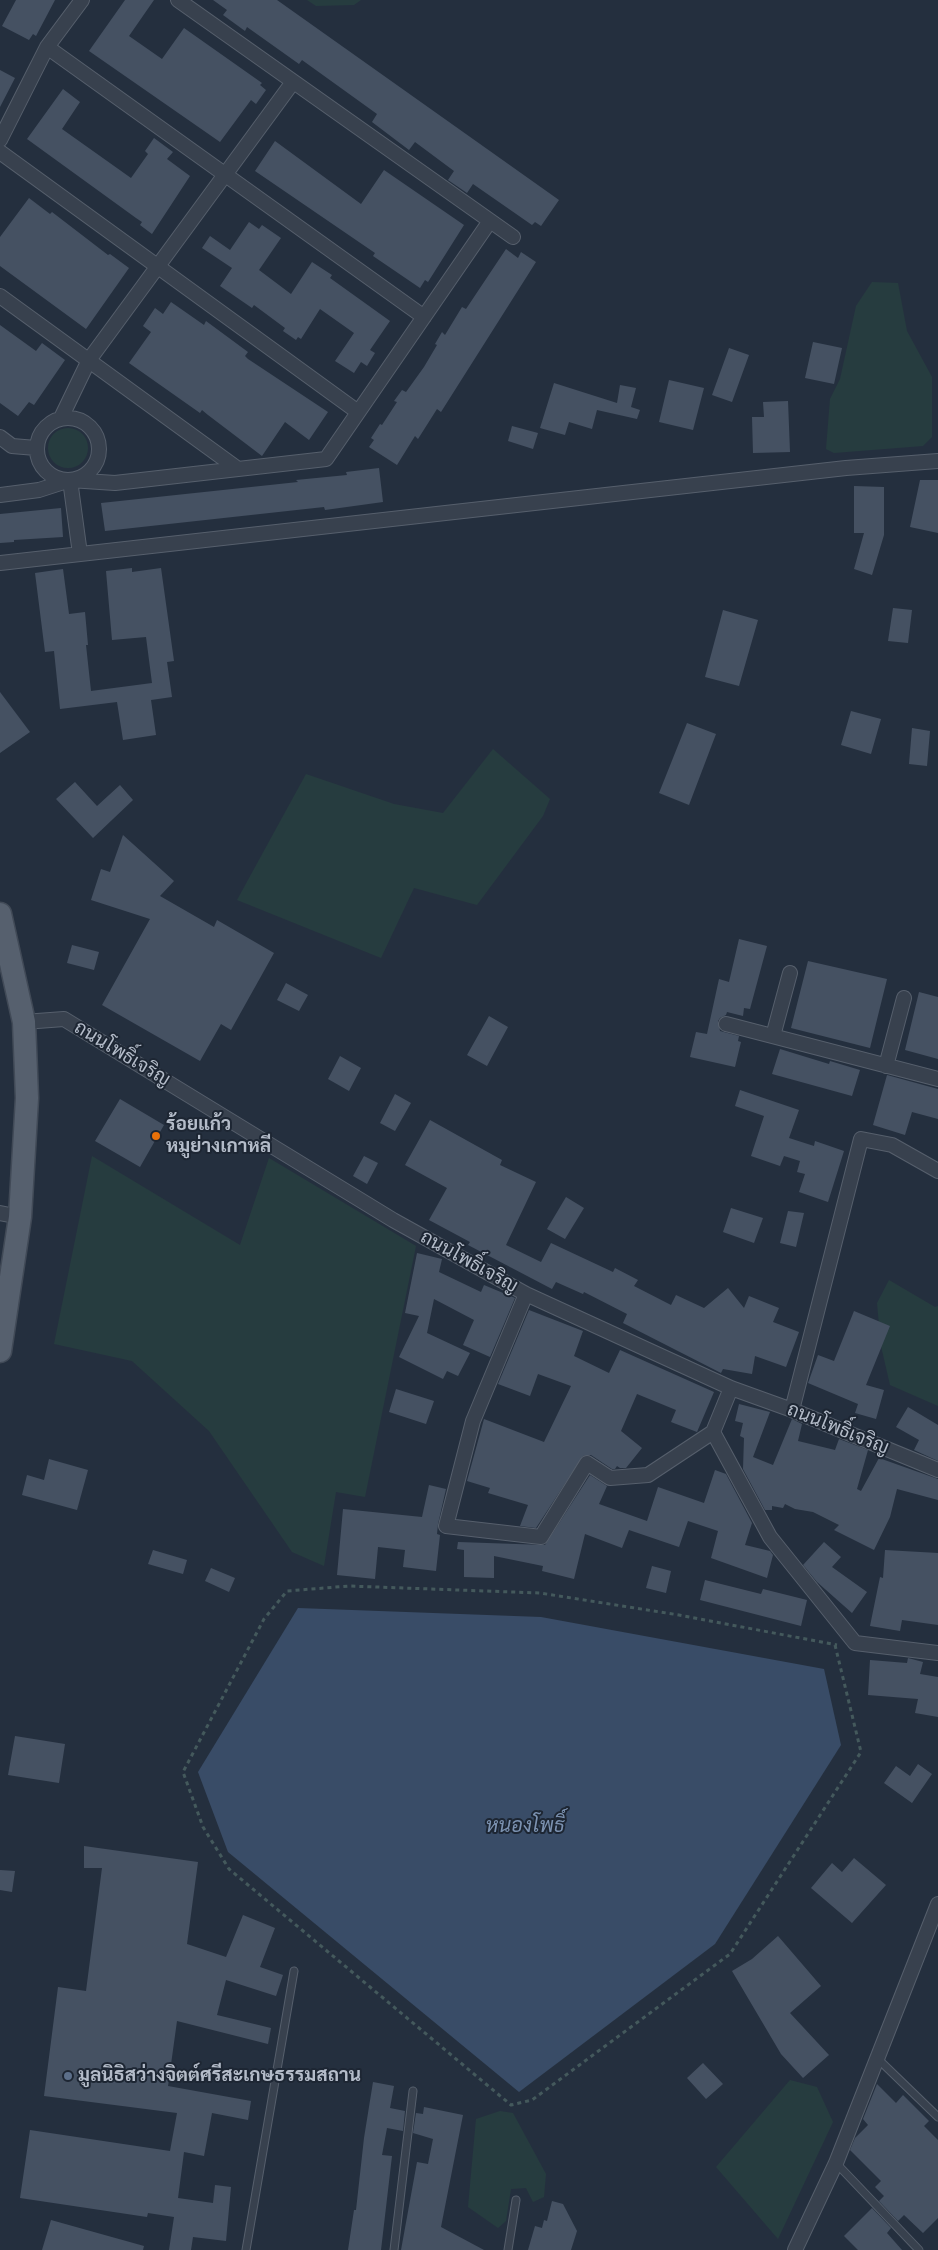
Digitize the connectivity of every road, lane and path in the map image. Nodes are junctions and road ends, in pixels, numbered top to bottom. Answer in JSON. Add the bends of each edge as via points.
{"nodes":[{"id":1,"x":82,"y":0,"type":"edge"},
{"id":2,"x":178,"y":0,"type":"edge"},
{"id":3,"x":47,"y":47,"type":"junction"},
{"id":4,"x":294,"y":82,"type":"junction"},
{"id":5,"x":0,"y":140,"type":"edge"},
{"id":6,"x":0,"y":152,"type":"edge"},
{"id":7,"x":225,"y":174,"type":"junction"},
{"id":8,"x":490,"y":221,"type":"junction"},
{"id":9,"x":513,"y":237,"type":"dead end"},
{"id":10,"x":157,"y":266,"type":"junction"},
{"id":11,"x":0,"y":296,"type":"edge"},
{"id":12,"x":424,"y":317,"type":"junction"},
{"id":13,"x":88,"y":360,"type":"junction"},
{"id":14,"x":358,"y":412,"type":"junction"},
{"id":15,"x":61,"y":418,"type":"junction"},
{"id":16,"x":0,"y":437,"type":"edge"},
{"id":17,"x":36,"y":448,"type":"junction"},
{"id":18,"x":938,"y":461,"type":"edge"},
{"id":19,"x":238,"y":469,"type":"junction"},
{"id":20,"x":70,"y":480,"type":"junction"},
{"id":21,"x":0,"y":495,"type":"edge"},
{"id":22,"x":80,"y":554,"type":"junction"},
{"id":23,"x":0,"y":563,"type":"edge"},
{"id":24,"x":0,"y":914,"type":"edge"},
{"id":25,"x":790,"y":973,"type":"dead end"},
{"id":26,"x":904,"y":998,"type":"dead end"},
{"id":27,"x":24,"y":1022,"type":"junction"},
{"id":28,"x":726,"y":1024,"type":"dead end"},
{"id":29,"x":773,"y":1036,"type":"junction"},
{"id":30,"x":886,"y":1066,"type":"junction"},
{"id":31,"x":938,"y":1079,"type":"edge"},
{"id":32,"x":938,"y":1171,"type":"edge"},
{"id":33,"x":10,"y":1215,"type":"edge"},
{"id":34,"x":5,"y":1284,"type":"edge"},
{"id":35,"x":526,"y":1294,"type":"junction"},
{"id":36,"x":0,"y":1351,"type":"edge"},
{"id":37,"x":731,"y":1388,"type":"junction"},
{"id":38,"x":792,"y":1410,"type":"junction"},
{"id":39,"x":713,"y":1432,"type":"junction"},
{"id":40,"x":938,"y":1470,"type":"edge"},
{"id":41,"x":835,"y":1645,"type":"joint"},
{"id":42,"x":938,"y":1653,"type":"edge"},
{"id":43,"x":938,"y":1904,"type":"edge"},
{"id":44,"x":935,"y":1923,"type":"edge"},
{"id":45,"x":294,"y":1971,"type":"dead end"},
{"id":46,"x":877,"y":2058,"type":"junction"},
{"id":47,"x":413,"y":2091,"type":"dead end"},
{"id":48,"x":938,"y":2117,"type":"edge"},
{"id":49,"x":836,"y":2163,"type":"junction"},
{"id":50,"x":516,"y":2200,"type":"dead end"},
{"id":51,"x":246,"y":2250,"type":"edge"},
{"id":52,"x":394,"y":2250,"type":"edge"},
{"id":53,"x":508,"y":2250,"type":"edge"},
{"id":54,"x":795,"y":2250,"type":"edge"},
{"id":55,"x":918,"y":2250,"type":"edge"}],
"edges":[{"from":1,"to":3,"type":"street"},
{"from":2,"to":4,"type":"street"},
{"from":3,"to":5,"type":"street"},
{"from":3,"to":7,"type":"street"},
{"from":4,"to":7,"type":"street"},
{"from":4,"to":8,"type":"street"},
{"from":6,"to":10,"type":"street"},
{"from":7,"to":10,"type":"street"},
{"from":7,"to":12,"type":"street"},
{"from":8,"to":9,"type":"street"},
{"from":8,"to":12,"type":"street"},
{"from":10,"to":13,"type":"street"},
{"from":10,"to":14,"type":"street"},
{"from":11,"to":13,"type":"street"},
{"from":12,"to":14,"type":"street"},
{"from":13,"to":15,"type":"street"},
{"from":13,"to":19,"type":"street"},
{"from":14,"to":19,"type":"street","via":[[326,459]]},
{"from":15,"to":17,"type":"street","via":[[43,429]]},
{"from":15,"to":20,"type":"street","via":[[71,417],[90,426],[99,444],[96,464],[80,478]]},
{"from":16,"to":17,"type":"street","via":[[12,446]]},
{"from":17,"to":20,"type":"street","via":[[46,472]]},
{"from":18,"to":22,"type":"street","via":[[836,469]]},
{"from":19,"to":20,"type":"street","via":[[115,483]]},
{"from":20,"to":21,"type":"street","via":[[39,490]]},
{"from":20,"to":22,"type":"street"},
{"from":22,"to":23,"type":"street"},
{"from":24,"to":27,"type":"main road"},
{"from":25,"to":29,"type":"street"},
{"from":26,"to":30,"type":"street"},
{"from":27,"to":33,"type":"main road","via":[[27,1098]]},
{"from":27,"to":35,"type":"street","name":"ถนนโพธิ์เจริญ","via":[[64,1019],[393,1220]]},
{"from":28,"to":29,"type":"street"},
{"from":29,"to":30,"type":"street"},
{"from":30,"to":31,"type":"street"},
{"from":32,"to":38,"type":"street","via":[[892,1145],[860,1139]]},
{"from":33,"to":34,"type":"main road"},
{"from":34,"to":36,"type":"main road"},
{"from":35,"to":37,"type":"street","name":"ถนนโพธิ์เจริญ"},
{"from":35,"to":39,"type":"street","via":[[473,1421],[446,1526],[541,1537],[587,1463],[610,1478],[648,1475]]},
{"from":37,"to":38,"type":"street","name":"ถนนโพธิ์เจริญ"},
{"from":37,"to":39,"type":"street"},
{"from":38,"to":40,"type":"street","name":"ถนนโพธิ์เจริญ"},
{"from":39,"to":42,"type":"street","via":[[770,1538],[855,1643]]},
{"from":41,"to":41,"type":"path","via":[[679,1614],[540,1592],[349,1586],[287,1591],[264,1619],[182,1772],[203,1827],[229,1869],[511,2105],[532,2100],[730,1954],[861,1752]]},
{"from":43,"to":44,"type":"street"},
{"from":44,"to":46,"type":"street"},
{"from":45,"to":51,"type":"lane"},
{"from":46,"to":48,"type":"lane"},
{"from":46,"to":49,"type":"street"},
{"from":47,"to":52,"type":"lane"},
{"from":49,"to":54,"type":"street"},
{"from":49,"to":55,"type":"lane"},
{"from":50,"to":53,"type":"lane"}]}
